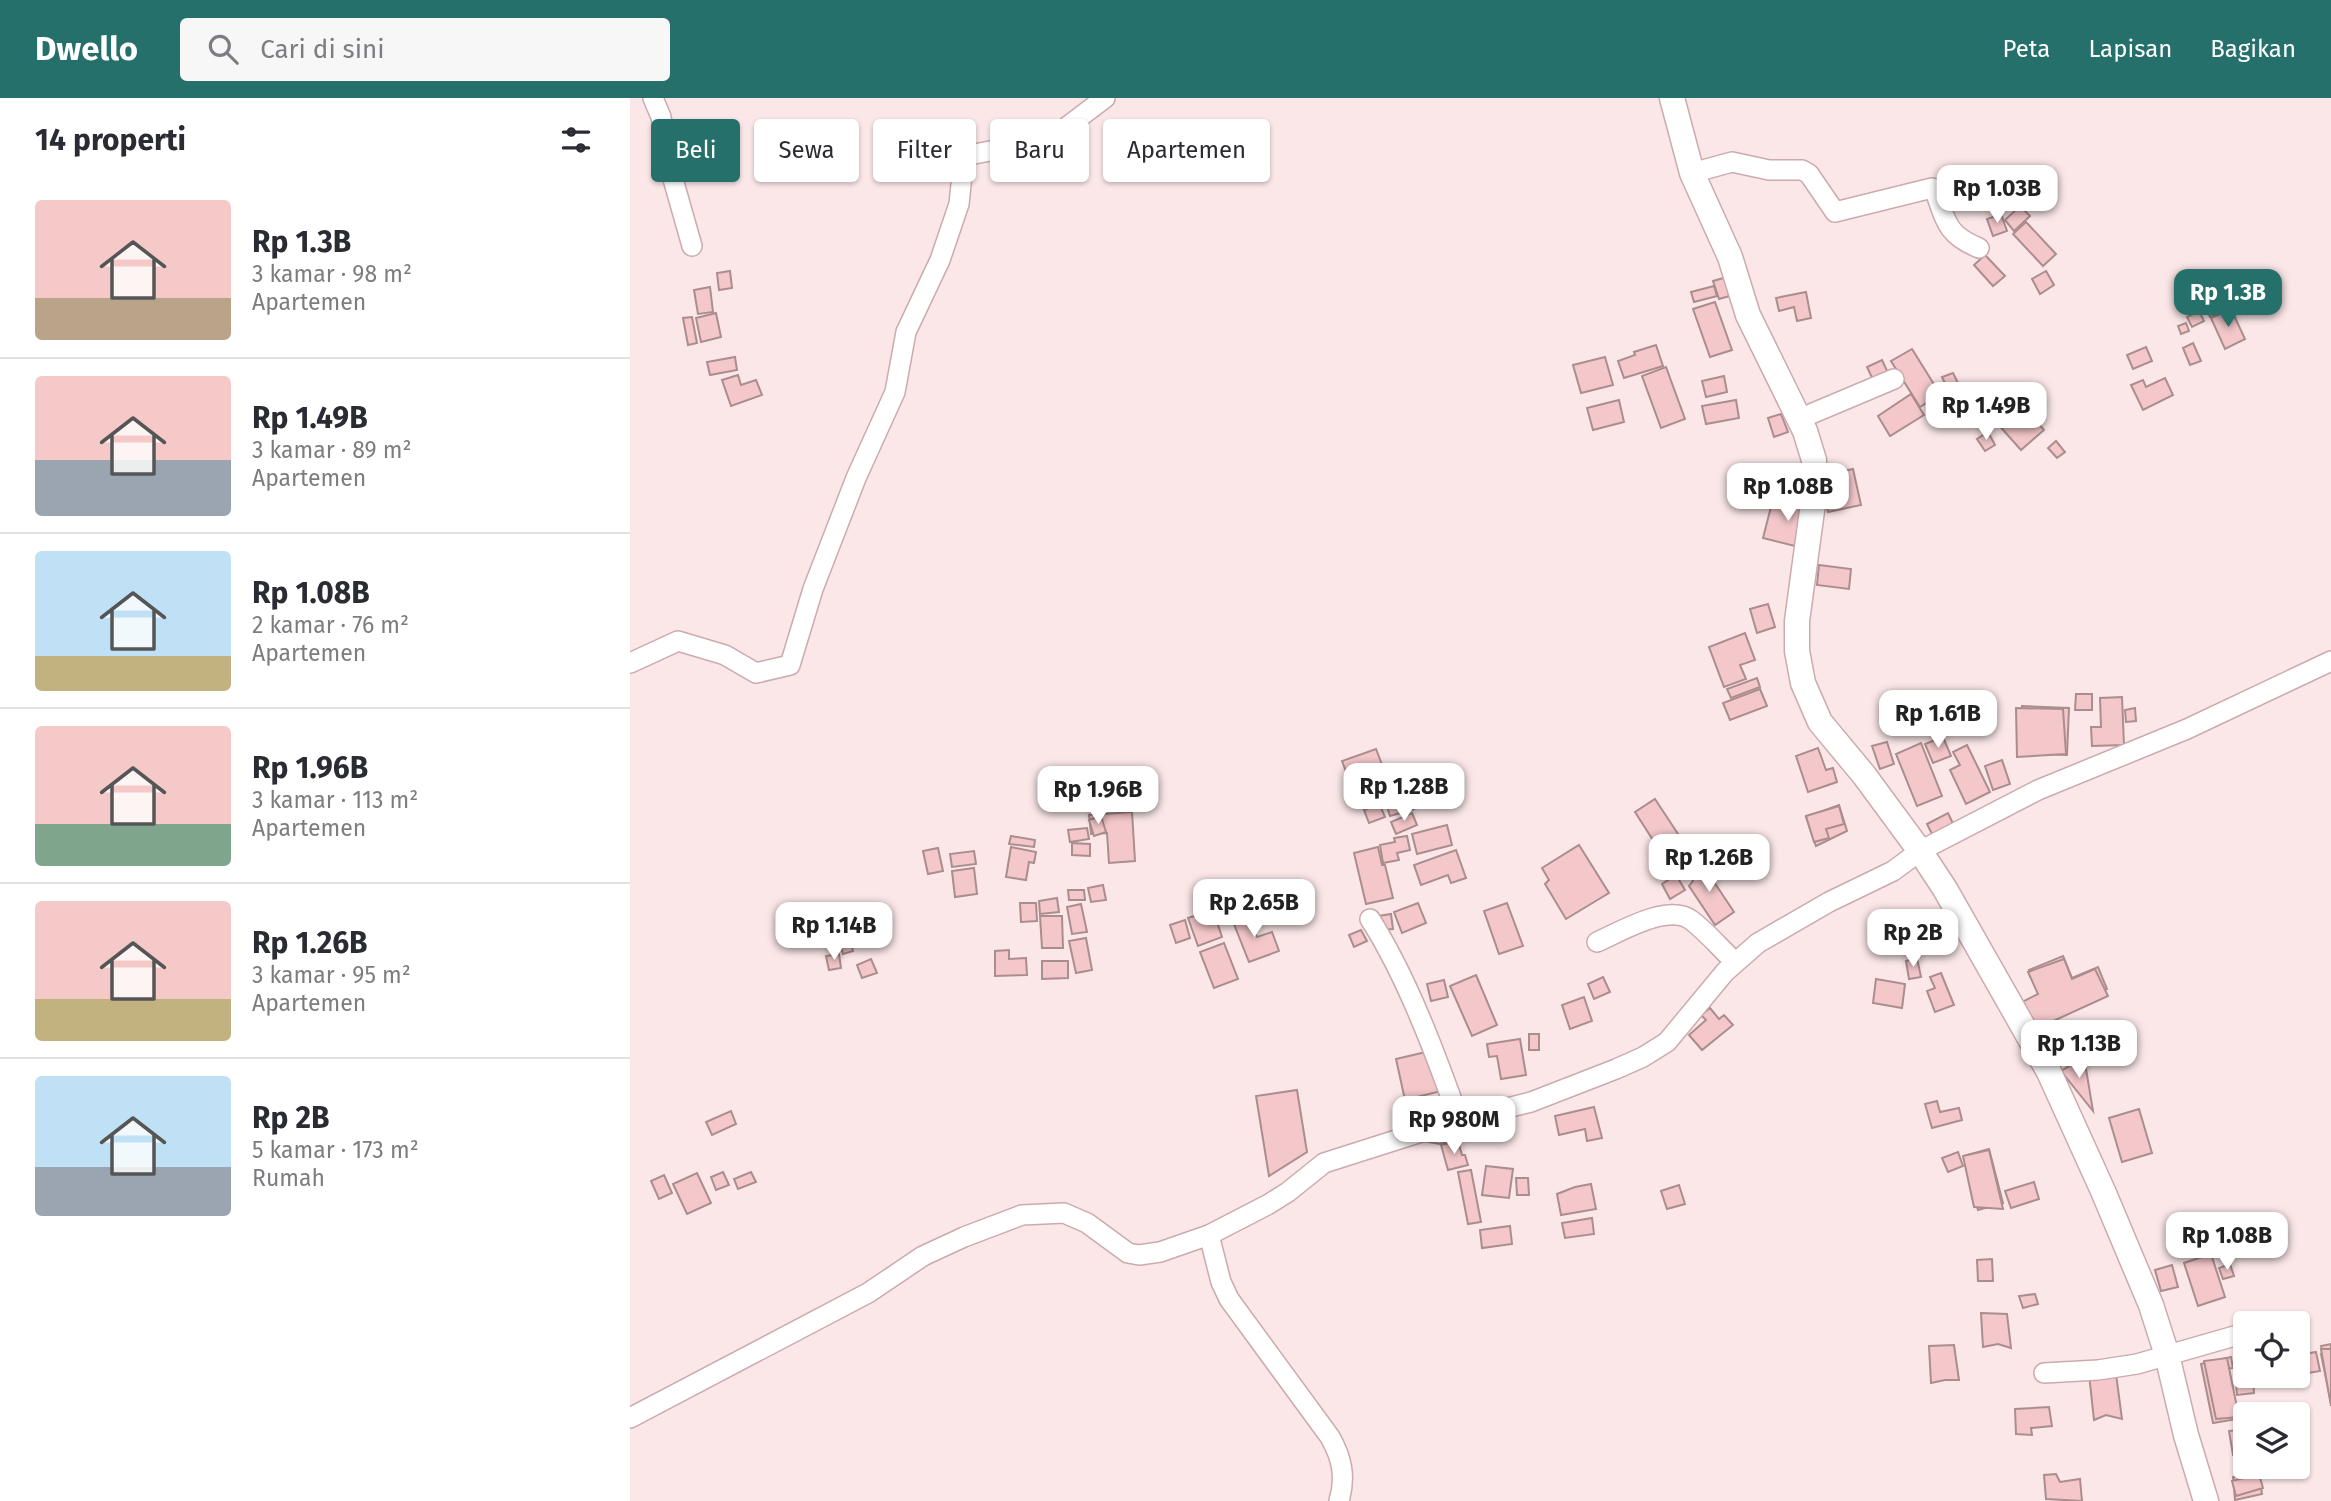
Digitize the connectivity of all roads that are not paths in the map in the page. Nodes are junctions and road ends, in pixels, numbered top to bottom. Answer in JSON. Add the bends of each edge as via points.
{"nodes":[{"id":1,"x":653,"y":98,"type":"edge"},
{"id":2,"x":1104,"y":98,"type":"edge"},
{"id":3,"x":1672,"y":98,"type":"edge"},
{"id":4,"x":1692,"y":173,"type":"junction"},
{"id":5,"x":692,"y":246,"type":"dead end"},
{"id":6,"x":1979,"y":248,"type":"dead end"},
{"id":7,"x":1894,"y":379,"type":"dead end"},
{"id":8,"x":1799,"y":419,"type":"junction"},
{"id":9,"x":2331,"y":660,"type":"edge"},
{"id":10,"x":630,"y":663,"type":"edge"},
{"id":11,"x":1920,"y":851,"type":"junction"},
{"id":12,"x":1370,"y":919,"type":"dead end"},
{"id":13,"x":1597,"y":942,"type":"dead end"},
{"id":14,"x":1735,"y":962,"type":"junction"},
{"id":15,"x":1459,"y":1120,"type":"junction"},
{"id":16,"x":1209,"y":1235,"type":"junction"},
{"id":17,"x":2233,"y":1336,"type":"edge"},
{"id":18,"x":2167,"y":1355,"type":"junction"},
{"id":19,"x":2044,"y":1373,"type":"dead end"},
{"id":20,"x":630,"y":1418,"type":"edge"},
{"id":21,"x":1339,"y":1501,"type":"edge"},
{"id":22,"x":2206,"y":1501,"type":"edge"}],
"edges":[{"from":1,"to":5,"type":"street"},
{"from":2,"to":10,"type":"street","via":[[1065,129],[1021,145],[964,156],[959,204],[940,260],[906,332],[895,391],[813,589],[790,665],[756,673],[725,655],[678,641]]},
{"from":3,"to":4,"type":"main road"},
{"from":4,"to":6,"type":"street","via":[[1732,162],[1769,170],[1802,170],[1835,212],[1932,188],[1959,240]]},
{"from":4,"to":8,"type":"main road","via":[[1730,257],[1748,315]]},
{"from":7,"to":8,"type":"street"},
{"from":8,"to":11,"type":"main road","via":[[1814,460],[1812,522],[1797,621],[1803,684],[1820,722]]},
{"from":9,"to":11,"type":"street","via":[[2187,729],[2038,790]]},
{"from":11,"to":14,"type":"street","via":[[1893,871],[1758,943]]},
{"from":11,"to":18,"type":"main road","via":[[2049,1072],[2116,1219]]},
{"from":12,"to":15,"type":"street","via":[[1387,945]]},
{"from":13,"to":14,"type":"street","via":[[1664,914],[1678,914]]},
{"from":14,"to":15,"type":"street","via":[[1667,1042],[1643,1057],[1531,1102]]},
{"from":15,"to":16,"type":"street","via":[[1324,1163],[1288,1192]]},
{"from":16,"to":20,"type":"street","via":[[1160,1252],[1133,1255],[1076,1216],[1050,1212],[1022,1215],[923,1256],[869,1293]]},
{"from":16,"to":21,"type":"street","via":[[1229,1299],[1339,1453],[1343,1468]]},
{"from":17,"to":18,"type":"street"},
{"from":18,"to":19,"type":"street","via":[[2098,1370]]},
{"from":18,"to":22,"type":"main road"}]}
